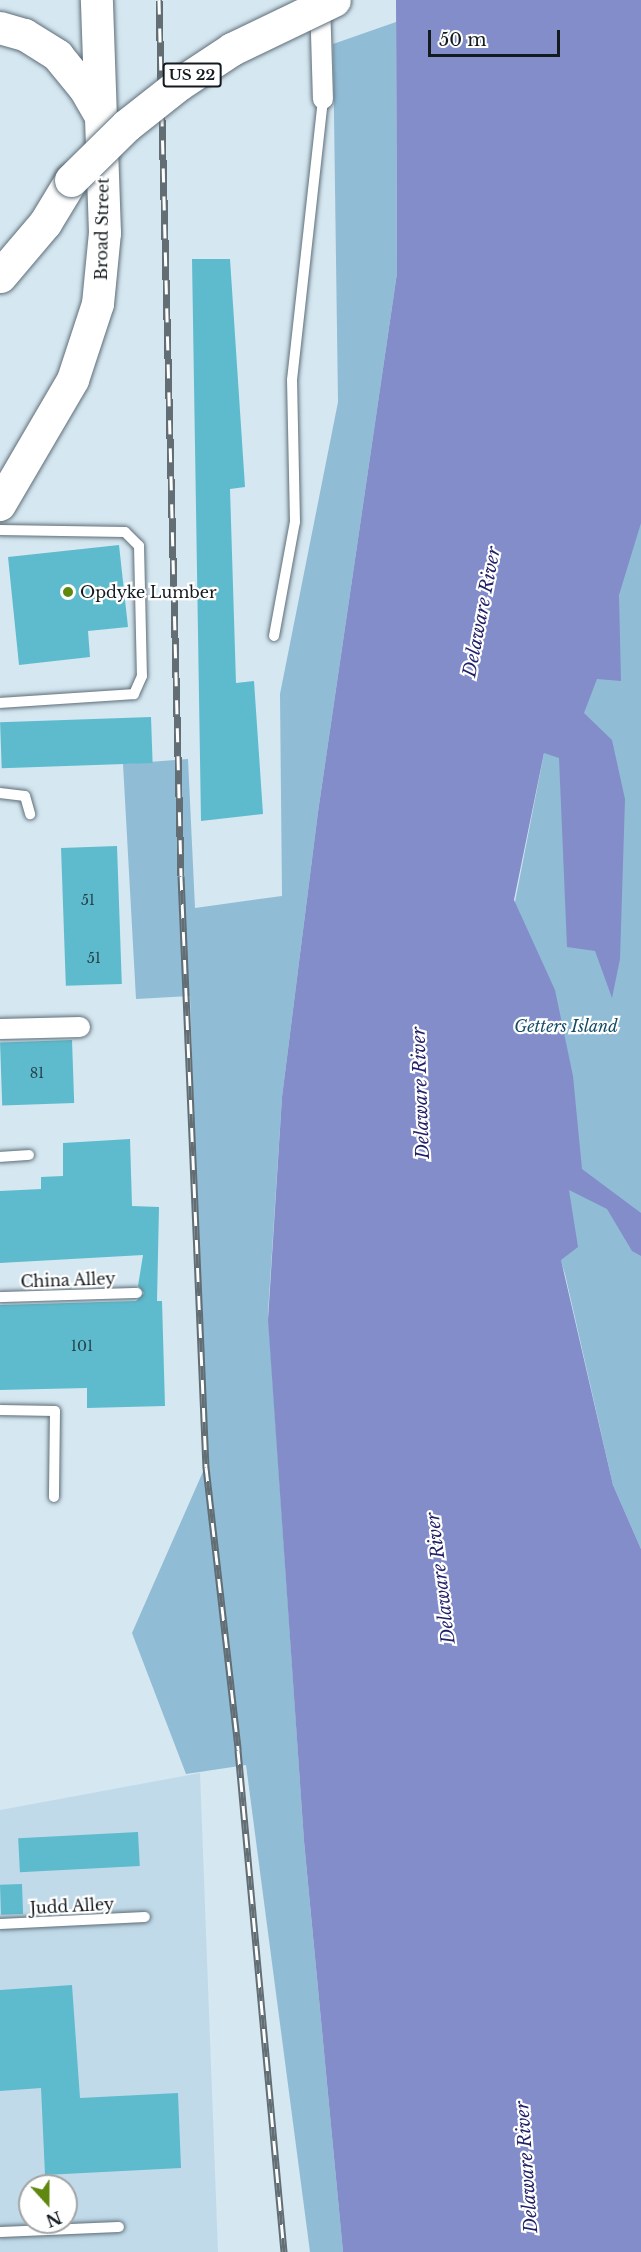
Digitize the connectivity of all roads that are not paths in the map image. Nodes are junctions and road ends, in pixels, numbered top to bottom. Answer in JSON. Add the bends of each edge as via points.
{"nodes":[{"id":1,"x":97,"y":0,"type":"edge"},
{"id":2,"x":320,"y":0,"type":"edge"},
{"id":3,"x":334,"y":0,"type":"edge"},
{"id":4,"x":0,"y":28,"type":"edge"},
{"id":5,"x":323,"y":99,"type":"joint"},
{"id":6,"x":102,"y":118,"type":"junction"},
{"id":7,"x":71,"y":180,"type":"junction"},
{"id":8,"x":0,"y":243,"type":"edge"},
{"id":9,"x":0,"y":276,"type":"edge"},
{"id":10,"x":0,"y":505,"type":"edge"},
{"id":11,"x":0,"y":530,"type":"edge"},
{"id":12,"x":274,"y":636,"type":"dead end"},
{"id":13,"x":0,"y":703,"type":"edge"},
{"id":14,"x":0,"y":793,"type":"edge"},
{"id":15,"x":30,"y":814,"type":"dead end"},
{"id":16,"x":80,"y":1027,"type":"dead end"},
{"id":17,"x":0,"y":1029,"type":"edge"},
{"id":18,"x":29,"y":1155,"type":"dead end"},
{"id":19,"x":0,"y":1157,"type":"edge"},
{"id":20,"x":137,"y":1293,"type":"dead end"},
{"id":21,"x":0,"y":1297,"type":"edge"},
{"id":22,"x":0,"y":1410,"type":"edge"},
{"id":23,"x":54,"y":1497,"type":"dead end"},
{"id":24,"x":145,"y":1917,"type":"dead end"},
{"id":25,"x":0,"y":1924,"type":"edge"},
{"id":26,"x":119,"y":2227,"type":"dead end"},
{"id":27,"x":0,"y":2232,"type":"edge"}],
"edges":[{"from":1,"to":6,"type":"main road","name":"Broad Street"},
{"from":2,"to":5,"type":"street"},
{"from":3,"to":7,"type":"highway","number":"US 22","bridge":true,"via":[[232,49],[179,84],[127,125]]},
{"from":4,"to":6,"type":"main road","via":[[25,35],[58,56],[85,88]]},
{"from":5,"to":12,"type":"lane","via":[[292,380],[295,522]]},
{"from":6,"to":10,"type":"main road","name":"Broad Street","via":[[105,251],[94,320],[64,397]]},
{"from":7,"to":8,"type":"highway","number":"US 22","via":[[30,211]]},
{"from":7,"to":9,"type":"highway","number":"US 22","via":[[45,223]]},
{"from":11,"to":13,"type":"lane","via":[[125,532],[139,546],[142,676],[134,694]]},
{"from":14,"to":15,"type":"lane","via":[[25,796]]},
{"from":16,"to":17,"type":"street"},
{"from":18,"to":19,"type":"lane"},
{"from":20,"to":21,"type":"lane","name":"China Alley"},
{"from":22,"to":23,"type":"lane","via":[[55,1411]]},
{"from":24,"to":25,"type":"lane","name":"Judd Alley"},
{"from":26,"to":27,"type":"lane"}]}
